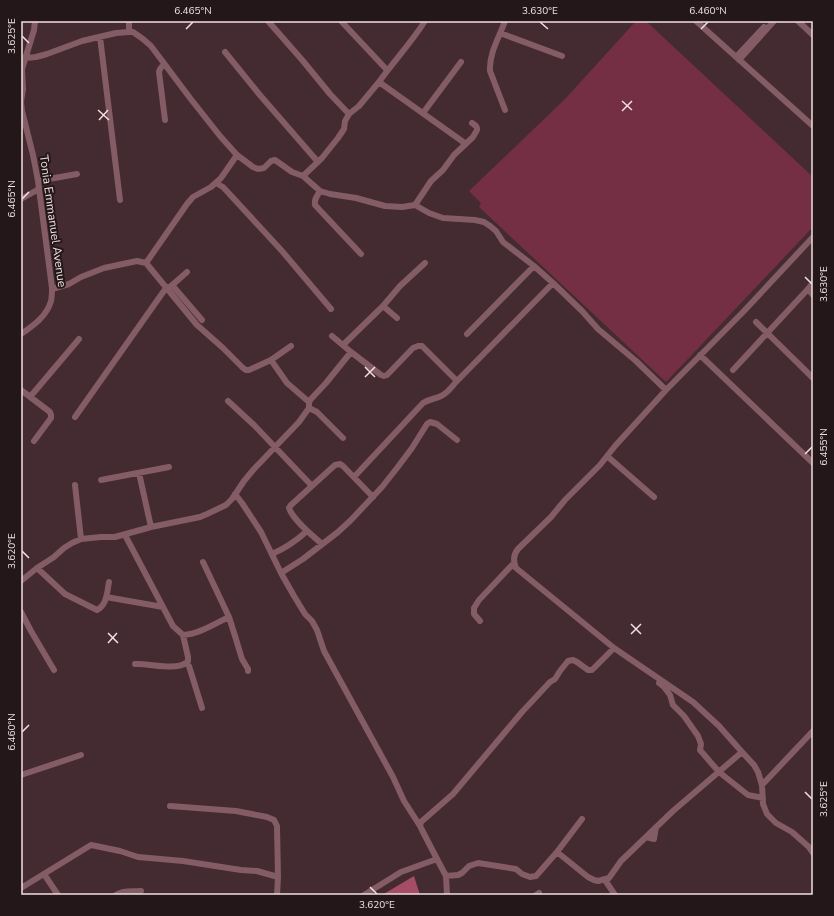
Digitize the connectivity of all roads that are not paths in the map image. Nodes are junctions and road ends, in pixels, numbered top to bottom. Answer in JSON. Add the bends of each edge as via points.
{"nodes":[{"id":1,"x":35,"y":21,"type":"edge"},
{"id":2,"x":129,"y":21,"type":"edge"},
{"id":3,"x":268,"y":21,"type":"edge"},
{"id":4,"x":341,"y":21,"type":"edge"},
{"id":5,"x":505,"y":21,"type":"edge"},
{"id":6,"x":696,"y":21,"type":"edge"},
{"id":7,"x":769,"y":21,"type":"edge"},
{"id":8,"x":774,"y":21,"type":"edge"},
{"id":9,"x":798,"y":21,"type":"edge"},
{"id":10,"x":423,"y":22,"type":"edge"},
{"id":11,"x":129,"y":32,"type":"junction"},
{"id":12,"x":500,"y":33,"type":"junction"},
{"id":13,"x":813,"y":35,"type":"edge"},
{"id":14,"x":100,"y":37,"type":"junction"},
{"id":15,"x":224,"y":52,"type":"dead end"},
{"id":16,"x":25,"y":53,"type":"edge"},
{"id":17,"x":562,"y":56,"type":"dead end"},
{"id":18,"x":737,"y":58,"type":"junction"},
{"id":19,"x":461,"y":62,"type":"dead end"},
{"id":20,"x":164,"y":64,"type":"junction"},
{"id":21,"x":22,"y":69,"type":"edge"},
{"id":22,"x":387,"y":70,"type":"junction"},
{"id":23,"x":379,"y":82,"type":"junction"},
{"id":24,"x":505,"y":110,"type":"dead end"},
{"id":25,"x":423,"y":113,"type":"junction"},
{"id":26,"x":349,"y":114,"type":"junction"},
{"id":27,"x":165,"y":120,"type":"dead end"},
{"id":28,"x":472,"y":123,"type":"dead end"},
{"id":29,"x":813,"y":126,"type":"edge"},
{"id":30,"x":466,"y":144,"type":"junction"},
{"id":31,"x":237,"y":155,"type":"junction"},
{"id":32,"x":318,"y":162,"type":"junction"},
{"id":33,"x":77,"y":174,"type":"dead end"},
{"id":34,"x":303,"y":176,"type":"junction"},
{"id":35,"x":38,"y":181,"type":"junction"},
{"id":36,"x":216,"y":183,"type":"junction"},
{"id":37,"x":39,"y":189,"type":"junction"},
{"id":38,"x":320,"y":191,"type":"junction"},
{"id":39,"x":21,"y":199,"type":"edge"},
{"id":40,"x":120,"y":200,"type":"dead end"},
{"id":41,"x":415,"y":206,"type":"junction"},
{"id":42,"x":813,"y":237,"type":"edge"},
{"id":43,"x":361,"y":254,"type":"dead end"},
{"id":44,"x":146,"y":263,"type":"junction"},
{"id":45,"x":425,"y":263,"type":"dead end"},
{"id":46,"x":534,"y":266,"type":"junction"},
{"id":47,"x":187,"y":272,"type":"dead end"},
{"id":48,"x":553,"y":283,"type":"junction"},
{"id":49,"x":813,"y":283,"type":"edge"},
{"id":50,"x":169,"y":286,"type":"junction"},
{"id":51,"x":52,"y":289,"type":"junction"},
{"id":52,"x":808,"y":289,"type":"junction"},
{"id":53,"x":813,"y":295,"type":"edge"},
{"id":54,"x":383,"y":306,"type":"junction"},
{"id":55,"x":331,"y":309,"type":"dead end"},
{"id":56,"x":397,"y":318,"type":"dead end"},
{"id":57,"x":202,"y":320,"type":"dead end"},
{"id":58,"x":756,"y":322,"type":"dead end"},
{"id":59,"x":767,"y":333,"type":"junction"},
{"id":60,"x":21,"y":334,"type":"edge"},
{"id":61,"x":467,"y":334,"type":"dead end"},
{"id":62,"x":332,"y":336,"type":"dead end"},
{"id":63,"x":79,"y":340,"type":"dead end"},
{"id":64,"x":343,"y":345,"type":"junction"},
{"id":65,"x":291,"y":346,"type":"dead end"},
{"id":66,"x":351,"y":352,"type":"junction"},
{"id":67,"x":700,"y":355,"type":"junction"},
{"id":68,"x":271,"y":360,"type":"junction"},
{"id":69,"x":733,"y":370,"type":"dead end"},
{"id":70,"x":813,"y":378,"type":"edge"},
{"id":71,"x":457,"y":380,"type":"junction"},
{"id":72,"x":21,"y":390,"type":"edge"},
{"id":73,"x":666,"y":390,"type":"junction"},
{"id":74,"x":30,"y":397,"type":"junction"},
{"id":75,"x":228,"y":401,"type":"dead end"},
{"id":76,"x":309,"y":405,"type":"junction"},
{"id":77,"x":75,"y":417,"type":"dead end"},
{"id":78,"x":343,"y":438,"type":"dead end"},
{"id":79,"x":457,"y":440,"type":"dead end"},
{"id":80,"x":34,"y":441,"type":"dead end"},
{"id":81,"x":275,"y":447,"type":"junction"},
{"id":82,"x":607,"y":456,"type":"junction"},
{"id":83,"x":813,"y":463,"type":"edge"},
{"id":84,"x":169,"y":467,"type":"dead end"},
{"id":85,"x":139,"y":473,"type":"junction"},
{"id":86,"x":354,"y":477,"type":"junction"},
{"id":87,"x":101,"y":480,"type":"dead end"},
{"id":88,"x":75,"y":485,"type":"dead end"},
{"id":89,"x":312,"y":486,"type":"junction"},
{"id":90,"x":235,"y":494,"type":"junction"},
{"id":91,"x":373,"y":497,"type":"junction"},
{"id":92,"x":654,"y":497,"type":"dead end"},
{"id":93,"x":151,"y":527,"type":"junction"},
{"id":94,"x":307,"y":531,"type":"junction"},
{"id":95,"x":125,"y":535,"type":"junction"},
{"id":96,"x":81,"y":539,"type":"junction"},
{"id":97,"x":322,"y":544,"type":"junction"},
{"id":98,"x":272,"y":554,"type":"junction"},
{"id":99,"x":203,"y":562,"type":"dead end"},
{"id":100,"x":514,"y":562,"type":"junction"},
{"id":101,"x":37,"y":568,"type":"junction"},
{"id":102,"x":281,"y":573,"type":"junction"},
{"id":103,"x":21,"y":581,"type":"edge"},
{"id":104,"x":109,"y":582,"type":"dead end"},
{"id":105,"x":106,"y":597,"type":"junction"},
{"id":106,"x":163,"y":607,"type":"junction"},
{"id":107,"x":21,"y":612,"type":"edge"},
{"id":108,"x":229,"y":617,"type":"junction"},
{"id":109,"x":480,"y":621,"type":"dead end"},
{"id":110,"x":182,"y":635,"type":"junction"},
{"id":111,"x":614,"y":648,"type":"junction"},
{"id":112,"x":186,"y":663,"type":"junction"},
{"id":113,"x":135,"y":664,"type":"dead end"},
{"id":114,"x":640,"y":666,"type":"junction"},
{"id":115,"x":54,"y":670,"type":"dead end"},
{"id":116,"x":248,"y":672,"type":"dead end"},
{"id":117,"x":202,"y":708,"type":"dead end"},
{"id":118,"x":813,"y":731,"type":"edge"},
{"id":119,"x":742,"y":752,"type":"junction"},
{"id":120,"x":80,"y":755,"type":"dead end"},
{"id":121,"x":719,"y":772,"type":"junction"},
{"id":122,"x":21,"y":775,"type":"edge"},
{"id":123,"x":762,"y":785,"type":"junction"},
{"id":124,"x":762,"y":798,"type":"junction"},
{"id":125,"x":170,"y":806,"type":"dead end"},
{"id":126,"x":582,"y":819,"type":"dead end"},
{"id":127,"x":420,"y":826,"type":"junction"},
{"id":128,"x":557,"y":852,"type":"junction"},
{"id":129,"x":813,"y":853,"type":"edge"},
{"id":130,"x":438,"y":859,"type":"junction"},
{"id":131,"x":44,"y":874,"type":"junction"},
{"id":132,"x":446,"y":876,"type":"junction"},
{"id":133,"x":278,"y":877,"type":"junction"},
{"id":134,"x":605,"y":880,"type":"junction"},
{"id":135,"x":21,"y":888,"type":"edge"},
{"id":136,"x":141,"y":891,"type":"dead end"},
{"id":137,"x":58,"y":895,"type":"edge"},
{"id":138,"x":116,"y":895,"type":"edge"},
{"id":139,"x":278,"y":895,"type":"edge"},
{"id":140,"x":364,"y":895,"type":"edge"},
{"id":141,"x":448,"y":895,"type":"edge"},
{"id":142,"x":615,"y":895,"type":"edge"}],
"edges":[{"from":1,"to":16,"type":"street","name":"Tonia Emmanuel Avenue"},
{"from":2,"to":11,"type":"street"},
{"from":3,"to":26,"type":"street"},
{"from":4,"to":22,"type":"street"},
{"from":5,"to":12,"type":"street"},
{"from":6,"to":18,"type":"street"},
{"from":7,"to":18,"type":"street"},
{"from":8,"to":18,"type":"street"},
{"from":9,"to":13,"type":"street"},
{"from":10,"to":22,"type":"street","via":[[416,35]]},
{"from":11,"to":14,"type":"street"},
{"from":11,"to":20,"type":"street","via":[[136,34],[151,46]]},
{"from":12,"to":17,"type":"street"},
{"from":12,"to":24,"type":"street","via":[[491,56],[490,71]]},
{"from":14,"to":16,"type":"street","via":[[36,57]]},
{"from":14,"to":40,"type":"street"},
{"from":15,"to":32,"type":"street"},
{"from":16,"to":21,"type":"street","name":"Tonia Emmanuel Avenue"},
{"from":18,"to":29,"type":"street"},
{"from":19,"to":25,"type":"street"},
{"from":20,"to":27,"type":"street","via":[[159,72]]},
{"from":20,"to":31,"type":"street"},
{"from":21,"to":35,"type":"street","name":"Tonia Emmanuel Avenue","via":[[22,111]]},
{"from":22,"to":23,"type":"street"},
{"from":23,"to":25,"type":"street"},
{"from":23,"to":26,"type":"street"},
{"from":25,"to":30,"type":"street"},
{"from":26,"to":32,"type":"street","via":[[344,129]]},
{"from":28,"to":30,"type":"street","via":[[477,130]]},
{"from":30,"to":41,"type":"street","via":[[431,181]]},
{"from":31,"to":34,"type":"street","via":[[258,169],[275,160]]},
{"from":31,"to":36,"type":"street"},
{"from":32,"to":34,"type":"street"},
{"from":33,"to":35,"type":"street"},
{"from":34,"to":38,"type":"street"},
{"from":35,"to":37,"type":"street","name":"Tonia Emmanuel Avenue"},
{"from":36,"to":44,"type":"street","via":[[190,199]]},
{"from":36,"to":55,"type":"street","via":[[223,187],[282,251]]},
{"from":37,"to":39,"type":"street"},
{"from":37,"to":51,"type":"street","name":"Tonia Emmanuel Avenue"},
{"from":38,"to":41,"type":"street","via":[[385,206]]},
{"from":38,"to":43,"type":"street","via":[[315,199],[315,205]]},
{"from":41,"to":46,"type":"street","via":[[442,218],[484,222],[496,231],[503,242]]},
{"from":42,"to":67,"type":"street"},
{"from":44,"to":50,"type":"street"},
{"from":44,"to":51,"type":"street","via":[[137,261],[104,268]]},
{"from":45,"to":54,"type":"street"},
{"from":46,"to":48,"type":"street"},
{"from":46,"to":61,"type":"street"},
{"from":47,"to":50,"type":"street"},
{"from":48,"to":71,"type":"street"},
{"from":48,"to":73,"type":"street","via":[[598,329]]},
{"from":49,"to":52,"type":"street"},
{"from":50,"to":57,"type":"street"},
{"from":50,"to":68,"type":"street","via":[[197,325],[246,370]]},
{"from":50,"to":77,"type":"street"},
{"from":51,"to":60,"type":"street","name":"Tonia Emmanuel Avenue","via":[[52,299],[43,315],[34,326]]},
{"from":52,"to":53,"type":"street"},
{"from":52,"to":59,"type":"street"},
{"from":54,"to":56,"type":"street"},
{"from":54,"to":64,"type":"street"},
{"from":58,"to":59,"type":"street"},
{"from":59,"to":69,"type":"street"},
{"from":59,"to":70,"type":"street"},
{"from":62,"to":64,"type":"street"},
{"from":63,"to":74,"type":"street"},
{"from":64,"to":66,"type":"street"},
{"from":65,"to":68,"type":"street"},
{"from":66,"to":71,"type":"street","via":[[384,376],[413,348],[422,346]]},
{"from":66,"to":76,"type":"street"},
{"from":67,"to":73,"type":"street"},
{"from":67,"to":83,"type":"street"},
{"from":68,"to":76,"type":"street"},
{"from":71,"to":86,"type":"street","via":[[445,394],[423,403]]},
{"from":72,"to":74,"type":"street"},
{"from":73,"to":82,"type":"street"},
{"from":74,"to":80,"type":"street","via":[[51,415]]},
{"from":75,"to":81,"type":"street"},
{"from":76,"to":78,"type":"street"},
{"from":76,"to":81,"type":"street","via":[[299,422]]},
{"from":79,"to":91,"type":"street","via":[[437,424],[427,424],[412,448]]},
{"from":81,"to":89,"type":"street"},
{"from":81,"to":90,"type":"street"},
{"from":82,"to":92,"type":"street"},
{"from":82,"to":100,"type":"street","via":[[518,549]]},
{"from":84,"to":85,"type":"street"},
{"from":85,"to":87,"type":"street"},
{"from":85,"to":93,"type":"street"},
{"from":86,"to":89,"type":"street","via":[[340,464],[335,465]]},
{"from":86,"to":91,"type":"street"},
{"from":88,"to":96,"type":"street"},
{"from":89,"to":94,"type":"street","via":[[289,508]]},
{"from":90,"to":93,"type":"street","via":[[226,505],[200,517]]},
{"from":90,"to":98,"type":"street","via":[[261,532]]},
{"from":91,"to":97,"type":"street","via":[[352,520]]},
{"from":93,"to":95,"type":"street"},
{"from":94,"to":97,"type":"street"},
{"from":94,"to":98,"type":"street"},
{"from":95,"to":96,"type":"street"},
{"from":95,"to":106,"type":"street"},
{"from":96,"to":101,"type":"street"},
{"from":97,"to":102,"type":"street"},
{"from":98,"to":102,"type":"street"},
{"from":99,"to":108,"type":"street"},
{"from":100,"to":109,"type":"street","via":[[474,608],[474,614]]},
{"from":100,"to":111,"type":"street","via":[[516,568]]},
{"from":101,"to":103,"type":"street"},
{"from":101,"to":105,"type":"street","via":[[65,594],[92,608],[100,608]]},
{"from":102,"to":127,"type":"street","via":[[317,630],[324,651],[404,801]]},
{"from":104,"to":105,"type":"street"},
{"from":105,"to":106,"type":"street"},
{"from":106,"to":110,"type":"street"},
{"from":107,"to":115,"type":"street"},
{"from":108,"to":110,"type":"street","via":[[200,631]]},
{"from":108,"to":116,"type":"street"},
{"from":110,"to":112,"type":"street","via":[[188,657]]},
{"from":111,"to":114,"type":"street"},
{"from":111,"to":127,"type":"street","via":[[592,670],[573,660],[568,662],[453,794],[421,822]]},
{"from":112,"to":113,"type":"street","via":[[181,666]]},
{"from":112,"to":117,"type":"street"},
{"from":114,"to":119,"type":"street","via":[[693,702]]},
{"from":114,"to":121,"type":"street","via":[[670,695],[673,705],[698,736],[700,750]]},
{"from":118,"to":123,"type":"street"},
{"from":119,"to":121,"type":"street"},
{"from":119,"to":123,"type":"street","via":[[754,765]]},
{"from":120,"to":122,"type":"street"},
{"from":121,"to":124,"type":"street","via":[[748,795]]},
{"from":121,"to":134,"type":"street","via":[[656,827]]},
{"from":123,"to":124,"type":"street"},
{"from":124,"to":129,"type":"street","via":[[767,814],[776,823],[792,832]]},
{"from":125,"to":133,"type":"street","via":[[236,811],[271,818],[277,826]]},
{"from":126,"to":128,"type":"street"},
{"from":127,"to":130,"type":"street"},
{"from":128,"to":132,"type":"street","via":[[536,876],[530,878],[516,869],[478,863],[469,866],[458,875]]},
{"from":128,"to":134,"type":"street","via":[[588,877],[598,881]]},
{"from":130,"to":132,"type":"street"},
{"from":130,"to":140,"type":"street","via":[[401,872]]},
{"from":131,"to":133,"type":"street","via":[[91,845],[138,857],[257,871]]},
{"from":131,"to":135,"type":"street"},
{"from":131,"to":137,"type":"street"},
{"from":132,"to":141,"type":"street"},
{"from":133,"to":139,"type":"street"},
{"from":134,"to":142,"type":"street"},
{"from":136,"to":138,"type":"street","via":[[120,892]]}]}
